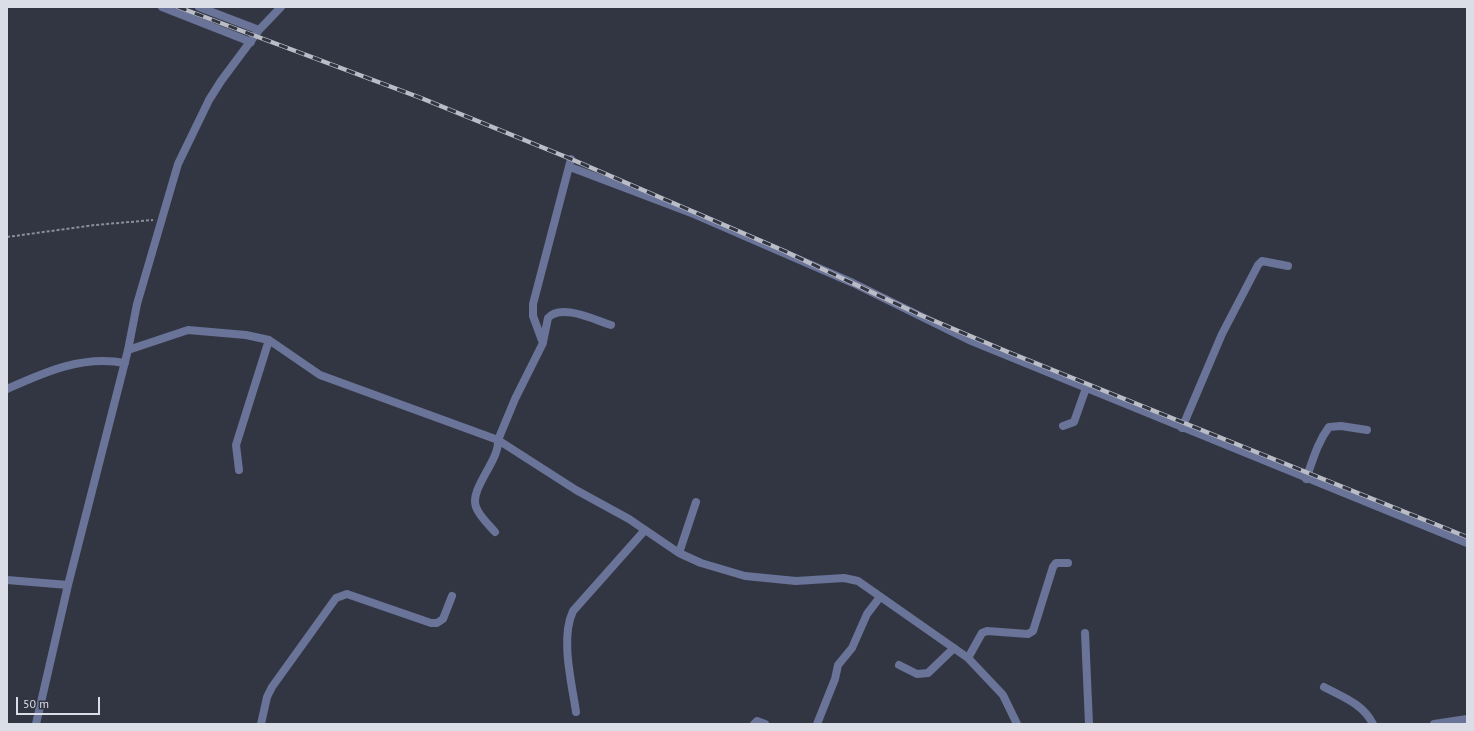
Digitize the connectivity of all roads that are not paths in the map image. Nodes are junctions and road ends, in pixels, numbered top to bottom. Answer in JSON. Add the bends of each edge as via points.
{"nodes":[{"id":1,"x":162,"y":7,"type":"edge"},
{"id":2,"x":199,"y":7,"type":"edge"},
{"id":3,"x":281,"y":7,"type":"edge"},
{"id":4,"x":259,"y":30,"type":"junction"},
{"id":5,"x":252,"y":42,"type":"junction"},
{"id":6,"x":1288,"y":266,"type":"dead end"},
{"id":7,"x":611,"y":325,"type":"dead end"},
{"id":8,"x":268,"y":340,"type":"junction"},
{"id":9,"x":543,"y":343,"type":"junction"},
{"id":10,"x":128,"y":350,"type":"junction"},
{"id":11,"x":125,"y":363,"type":"junction"},
{"id":12,"x":1086,"y":388,"type":"junction"},
{"id":13,"x":7,"y":389,"type":"edge"},
{"id":14,"x":1063,"y":426,"type":"dead end"},
{"id":15,"x":1182,"y":428,"type":"junction"},
{"id":16,"x":1367,"y":430,"type":"dead end"},
{"id":17,"x":498,"y":440,"type":"junction"},
{"id":18,"x":239,"y":470,"type":"dead end"},
{"id":19,"x":1306,"y":479,"type":"junction"},
{"id":20,"x":696,"y":502,"type":"dead end"},
{"id":21,"x":645,"y":530,"type":"junction"},
{"id":22,"x":495,"y":532,"type":"dead end"},
{"id":23,"x":1467,"y":543,"type":"edge"},
{"id":24,"x":679,"y":553,"type":"junction"},
{"id":25,"x":1068,"y":563,"type":"dead end"},
{"id":26,"x":7,"y":580,"type":"edge"},
{"id":27,"x":68,"y":585,"type":"junction"},
{"id":28,"x":452,"y":596,"type":"dead end"},
{"id":29,"x":880,"y":597,"type":"junction"},
{"id":30,"x":1085,"y":633,"type":"dead end"},
{"id":31,"x":954,"y":648,"type":"junction"},
{"id":32,"x":968,"y":658,"type":"junction"},
{"id":33,"x":899,"y":665,"type":"dead end"},
{"id":34,"x":1324,"y":688,"type":"dead end"},
{"id":35,"x":576,"y":712,"type":"dead end"},
{"id":36,"x":1467,"y":719,"type":"edge"},
{"id":37,"x":36,"y":724,"type":"edge"},
{"id":38,"x":261,"y":724,"type":"edge"},
{"id":39,"x":754,"y":724,"type":"edge"},
{"id":40,"x":765,"y":724,"type":"edge"},
{"id":41,"x":817,"y":724,"type":"edge"},
{"id":42,"x":1016,"y":724,"type":"edge"},
{"id":43,"x":1089,"y":724,"type":"edge"},
{"id":44,"x":1373,"y":724,"type":"edge"},
{"id":45,"x":1434,"y":724,"type":"edge"}],
"edges":[{"from":1,"to":5,"type":"street"},
{"from":2,"to":4,"type":"street"},
{"from":3,"to":4,"type":"street"},
{"from":4,"to":5,"type":"street"},
{"from":5,"to":10,"type":"street","via":[[209,100],[178,164],[137,304]]},
{"from":6,"to":15,"type":"street","via":[[1262,260],[1258,265],[1222,334]]},
{"from":7,"to":9,"type":"street","via":[[565,311],[556,312],[548,318]]},
{"from":8,"to":10,"type":"street","via":[[246,335],[188,330]]},
{"from":8,"to":17,"type":"street","via":[[320,375]]},
{"from":8,"to":18,"type":"street","via":[[236,445]]},
{"from":9,"to":12,"type":"street","via":[[533,316],[533,304],[570,163],[853,283],[969,340]]},
{"from":9,"to":17,"type":"street"},
{"from":10,"to":11,"type":"street"},
{"from":11,"to":13,"type":"street","via":[[93,360],[68,365]]},
{"from":11,"to":27,"type":"street"},
{"from":12,"to":14,"type":"street","via":[[1074,422]]},
{"from":12,"to":15,"type":"street"},
{"from":15,"to":19,"type":"street"},
{"from":16,"to":19,"type":"street","via":[[1329,427],[1314,451]]},
{"from":17,"to":21,"type":"street"},
{"from":17,"to":22,"type":"street","via":[[499,445],[476,494],[475,503],[476,508]]},
{"from":19,"to":23,"type":"street"},
{"from":20,"to":24,"type":"street"},
{"from":21,"to":24,"type":"street"},
{"from":21,"to":35,"type":"street","via":[[570,617],[567,631]]},
{"from":24,"to":29,"type":"street","via":[[701,563],[745,576],[796,580],[844,578],[858,581]]},
{"from":25,"to":32,"type":"street","via":[[1056,563],[1053,567],[1033,631],[1028,634],[987,631],[982,633]]},
{"from":26,"to":27,"type":"street"},
{"from":27,"to":37,"type":"street"},
{"from":28,"to":38,"type":"street","via":[[443,619],[437,623],[347,594],[336,598],[272,688],[267,697]]},
{"from":29,"to":31,"type":"street"},
{"from":29,"to":41,"type":"street","via":[[867,614],[852,648],[838,665]]},
{"from":30,"to":43,"type":"street"},
{"from":31,"to":32,"type":"street"},
{"from":31,"to":33,"type":"street","via":[[928,673],[917,674]]},
{"from":32,"to":42,"type":"street","via":[[1003,695]]},
{"from":34,"to":44,"type":"street","via":[[1358,705]]},
{"from":36,"to":45,"type":"street"},
{"from":39,"to":40,"type":"street"}]}
